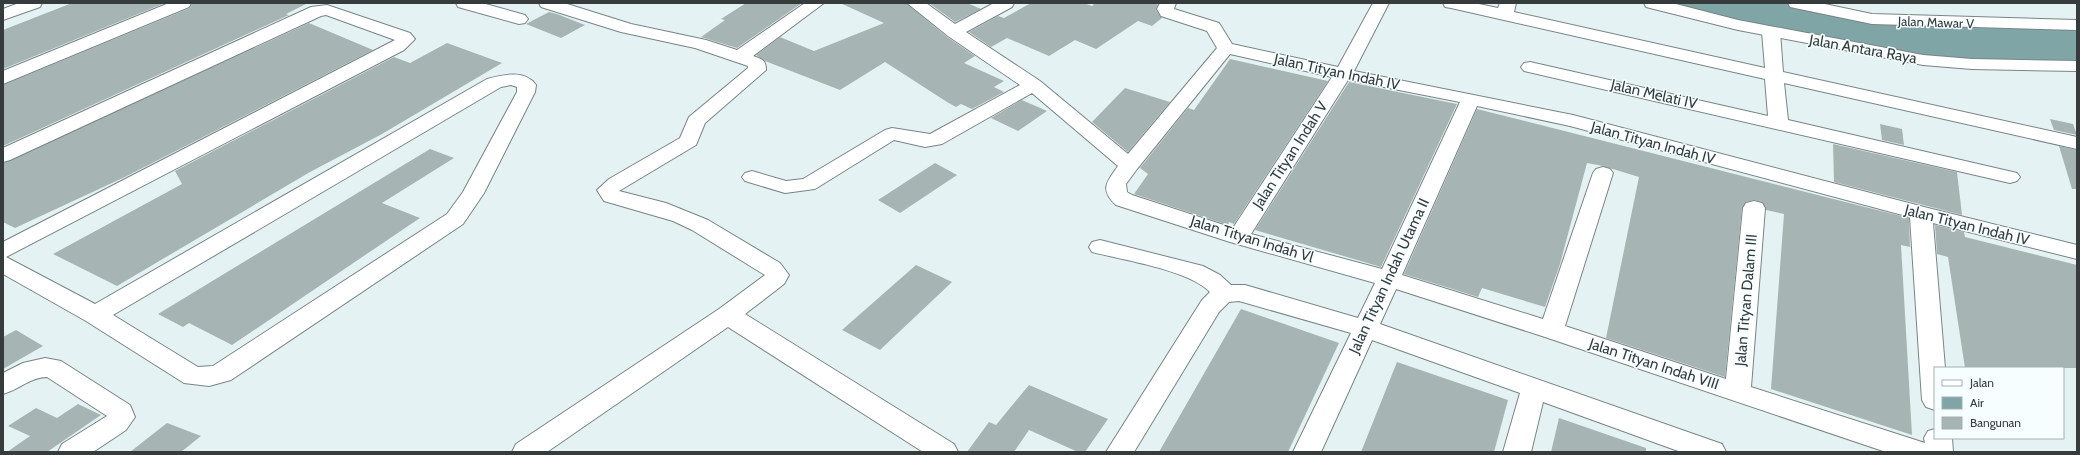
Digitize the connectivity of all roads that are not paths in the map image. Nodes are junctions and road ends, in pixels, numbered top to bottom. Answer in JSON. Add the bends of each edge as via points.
{"nodes":[{"id":1,"x":34,"y":3,"type":"edge"},
{"id":2,"x":183,"y":3,"type":"edge"},
{"id":3,"x":464,"y":3,"type":"edge"},
{"id":4,"x":547,"y":3,"type":"edge"},
{"id":5,"x":915,"y":3,"type":"edge"},
{"id":6,"x":1006,"y":3,"type":"edge"},
{"id":7,"x":1168,"y":3,"type":"edge"},
{"id":8,"x":1381,"y":3,"type":"edge"},
{"id":9,"x":1451,"y":3,"type":"edge"},
{"id":10,"x":1652,"y":3,"type":"edge"},
{"id":11,"x":1796,"y":3,"type":"edge"},
{"id":12,"x":811,"y":4,"type":"edge"},
{"id":13,"x":1511,"y":12,"type":"edge"},
{"id":14,"x":3,"y":15,"type":"edge"},
{"id":15,"x":519,"y":19,"type":"dead end"},
{"id":16,"x":2077,"y":25,"type":"edge"},
{"id":17,"x":954,"y":32,"type":"junction"},
{"id":18,"x":1771,"y":32,"type":"junction"},
{"id":19,"x":1226,"y":48,"type":"junction"},
{"id":20,"x":741,"y":56,"type":"junction"},
{"id":21,"x":2077,"y":66,"type":"edge"},
{"id":22,"x":1530,"y":67,"type":"dead end"},
{"id":23,"x":1343,"y":74,"type":"junction"},
{"id":24,"x":1773,"y":74,"type":"junction"},
{"id":25,"x":3,"y":78,"type":"edge"},
{"id":26,"x":1033,"y":85,"type":"junction"},
{"id":27,"x":1471,"y":99,"type":"junction"},
{"id":28,"x":1778,"y":122,"type":"junction"},
{"id":29,"x":2077,"y":143,"type":"edge"},
{"id":30,"x":3,"y":156,"type":"edge"},
{"id":31,"x":1129,"y":165,"type":"junction"},
{"id":32,"x":1603,"y":173,"type":"dead end"},
{"id":33,"x":752,"y":177,"type":"dead end"},
{"id":34,"x":2010,"y":177,"type":"dead end"},
{"id":35,"x":1754,"y":208,"type":"dead end"},
{"id":36,"x":1921,"y":213,"type":"junction"},
{"id":37,"x":1238,"y":237,"type":"junction"},
{"id":38,"x":1100,"y":247,"type":"dead end"},
{"id":39,"x":3,"y":252,"type":"edge"},
{"id":40,"x":2077,"y":252,"type":"edge"},
{"id":41,"x":3,"y":264,"type":"edge"},
{"id":42,"x":1389,"y":279,"type":"junction"},
{"id":43,"x":1225,"y":293,"type":"junction"},
{"id":44,"x":95,"y":315,"type":"junction"},
{"id":45,"x":728,"y":315,"type":"junction"},
{"id":46,"x":1364,"y":328,"type":"junction"},
{"id":47,"x":1550,"y":330,"type":"junction"},
{"id":48,"x":3,"y":386,"type":"edge"},
{"id":49,"x":1934,"y":387,"type":"edge"},
{"id":50,"x":1534,"y":388,"type":"junction"},
{"id":51,"x":1738,"y":392,"type":"junction"},
{"id":52,"x":1938,"y":439,"type":"edge"},
{"id":53,"x":72,"y":452,"type":"edge"},
{"id":54,"x":526,"y":452,"type":"edge"},
{"id":55,"x":944,"y":452,"type":"edge"},
{"id":56,"x":1120,"y":452,"type":"edge"},
{"id":57,"x":1307,"y":452,"type":"edge"},
{"id":58,"x":1516,"y":452,"type":"edge"},
{"id":59,"x":1712,"y":452,"type":"edge"},
{"id":60,"x":1918,"y":452,"type":"edge"},
{"id":61,"x":1939,"y":452,"type":"edge"}],
"edges":[{"from":1,"to":14,"type":"street"},
{"from":2,"to":25,"type":"street"},
{"from":3,"to":15,"type":"street"},
{"from":4,"to":20,"type":"street","via":[[627,28]]},
{"from":5,"to":17,"type":"street"},
{"from":6,"to":17,"type":"street"},
{"from":7,"to":19,"type":"street","via":[[1165,9],[1167,12],[1213,27]]},
{"from":8,"to":23,"type":"street","name":"Jalan Tityan Indah V"},
{"from":9,"to":13,"type":"street"},
{"from":10,"to":18,"type":"street","name":"Jalan Antara Raya"},
{"from":11,"to":16,"type":"street","name":"Jalan Mawar V","via":[[1872,20]]},
{"from":12,"to":20,"type":"street"},
{"from":13,"to":24,"type":"street"},
{"from":17,"to":26,"type":"street"},
{"from":18,"to":21,"type":"street","name":"Jalan Antara Raya","via":[[1923,60],[1972,64]]},
{"from":18,"to":24,"type":"street"},
{"from":19,"to":23,"type":"street","name":"Jalan Tityan Indah IV"},
{"from":19,"to":31,"type":"street"},
{"from":20,"to":45,"type":"street","via":[[756,63],[756,70],[696,121],[689,141],[608,190],[612,196],[658,208],[700,225],[776,272],[776,278]]},
{"from":22,"to":28,"type":"street","name":"Jalan Melati IV"},
{"from":23,"to":27,"type":"street","name":"Jalan Tityan Indah IV"},
{"from":23,"to":37,"type":"street","name":"Jalan Tityan Indah V"},
{"from":24,"to":28,"type":"street"},
{"from":24,"to":29,"type":"street"},
{"from":26,"to":31,"type":"street"},
{"from":26,"to":33,"type":"street","via":[[935,140],[888,136],[808,185],[785,187]]},
{"from":27,"to":36,"type":"street","name":"Jalan Tityan Indah IV","via":[[1572,121]]},
{"from":27,"to":42,"type":"street","name":"Jalan Tityan Indah Utama II"},
{"from":28,"to":34,"type":"street","name":"Jalan Melati IV"},
{"from":30,"to":39,"type":"street","via":[[317,10],[327,10],[406,39],[398,46]]},
{"from":31,"to":37,"type":"street","name":"Jalan Tityan Indah Vl","via":[[1116,184],[1117,194],[1124,200]]},
{"from":32,"to":47,"type":"street"},
{"from":35,"to":51,"type":"street","name":"Jalan Tityan Dalam III"},
{"from":36,"to":40,"type":"street","name":"Jalan Tityan Indah IV"},
{"from":36,"to":49,"type":"street"},
{"from":37,"to":42,"type":"street","name":"Jalan Tityan Indah Vl"},
{"from":38,"to":43,"type":"street","via":[[1195,271],[1212,280]]},
{"from":41,"to":44,"type":"street"},
{"from":42,"to":46,"type":"street","name":"Jalan Tityan Indah Utama II"},
{"from":42,"to":47,"type":"street","name":"Jalan Tityan Indah VIII"},
{"from":43,"to":46,"type":"street","via":[[1244,293]]},
{"from":43,"to":56,"type":"street","via":[[1210,306]]},
{"from":44,"to":44,"type":"street","via":[[494,83],[515,79],[522,80],[527,85],[526,92],[473,194],[455,219],[222,373],[209,377],[193,376]]},
{"from":45,"to":54,"type":"street"},
{"from":45,"to":55,"type":"street"},
{"from":46,"to":50,"type":"street"},
{"from":46,"to":57,"type":"street","name":"Jalan Tityan Indah Utama II"},
{"from":47,"to":51,"type":"street","name":"Jalan Tityan Indah VIII"},
{"from":48,"to":53,"type":"street","via":[[28,371],[52,368],[121,412],[122,417],[118,423]]},
{"from":50,"to":58,"type":"street"},
{"from":50,"to":59,"type":"street"},
{"from":51,"to":60,"type":"street","name":"Jalan Tityan Indah VIII"},
{"from":52,"to":61,"type":"street"}]}
